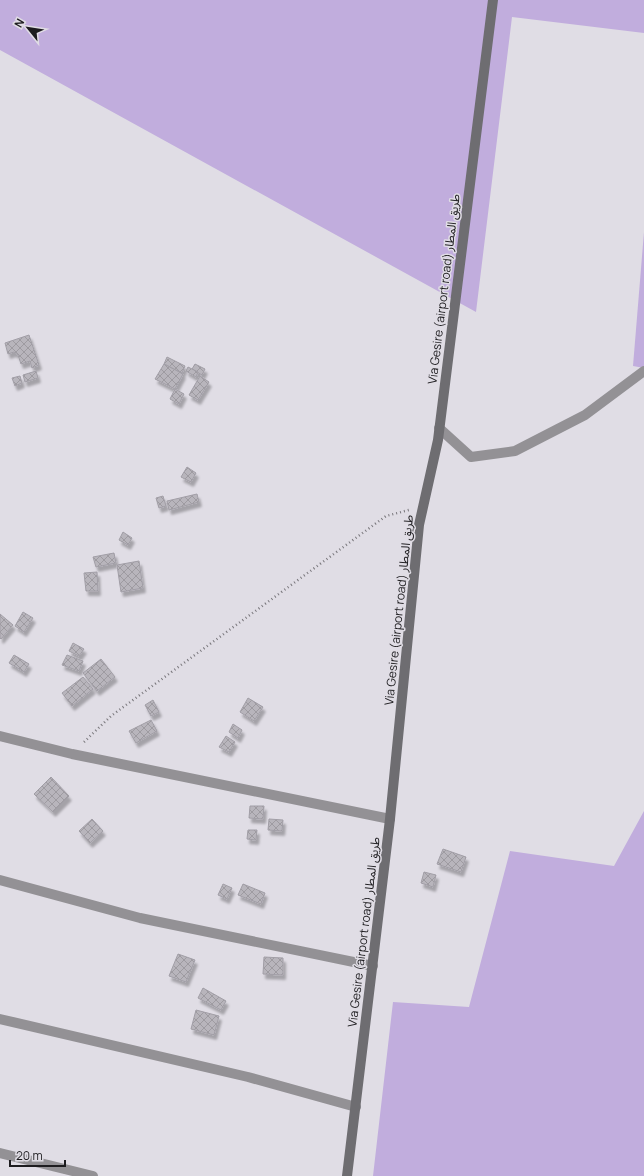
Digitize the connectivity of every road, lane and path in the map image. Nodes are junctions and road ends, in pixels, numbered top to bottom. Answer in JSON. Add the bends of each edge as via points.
{"nodes":[{"id":1,"x":493,"y":0,"type":"edge"},
{"id":2,"x":644,"y":371,"type":"edge"},
{"id":3,"x":439,"y":428,"type":"junction"},
{"id":4,"x":423,"y":506,"type":"junction"},
{"id":5,"x":0,"y":736,"type":"edge"},
{"id":6,"x":72,"y":754,"type":"junction"},
{"id":7,"x":390,"y":819,"type":"junction"},
{"id":8,"x":0,"y":880,"type":"edge"},
{"id":9,"x":373,"y":966,"type":"junction"},
{"id":10,"x":0,"y":1019,"type":"edge"},
{"id":11,"x":356,"y":1106,"type":"junction"},
{"id":12,"x":0,"y":1153,"type":"edge"},
{"id":13,"x":93,"y":1176,"type":"edge"},
{"id":14,"x":347,"y":1176,"type":"edge"}],
"edges":[{"from":1,"to":3,"type":"main road","name":"Via Gesire (airport road) طريق المطار"},
{"from":2,"to":3,"type":"street","via":[[585,415],[515,451],[471,457]]},
{"from":3,"to":4,"type":"main road","name":"Via Gesire (airport road) طريق المطار"},
{"from":4,"to":6,"type":"path","via":[[386,516],[111,716]]},
{"from":4,"to":7,"type":"main road","name":"Via Gesire (airport road) طريق المطار"},
{"from":5,"to":6,"type":"street"},
{"from":6,"to":7,"type":"street"},
{"from":7,"to":9,"type":"main road","name":"Via Gesire (airport road) طريق المطار"},
{"from":8,"to":9,"type":"street","via":[[140,918]]},
{"from":9,"to":11,"type":"main road","name":"Via Gesire (airport road) طريق المطار"},
{"from":10,"to":11,"type":"street","via":[[248,1077]]},
{"from":11,"to":14,"type":"main road","name":"Via Gesire (airport road) طريق المطار"},
{"from":12,"to":13,"type":"street"}]}
